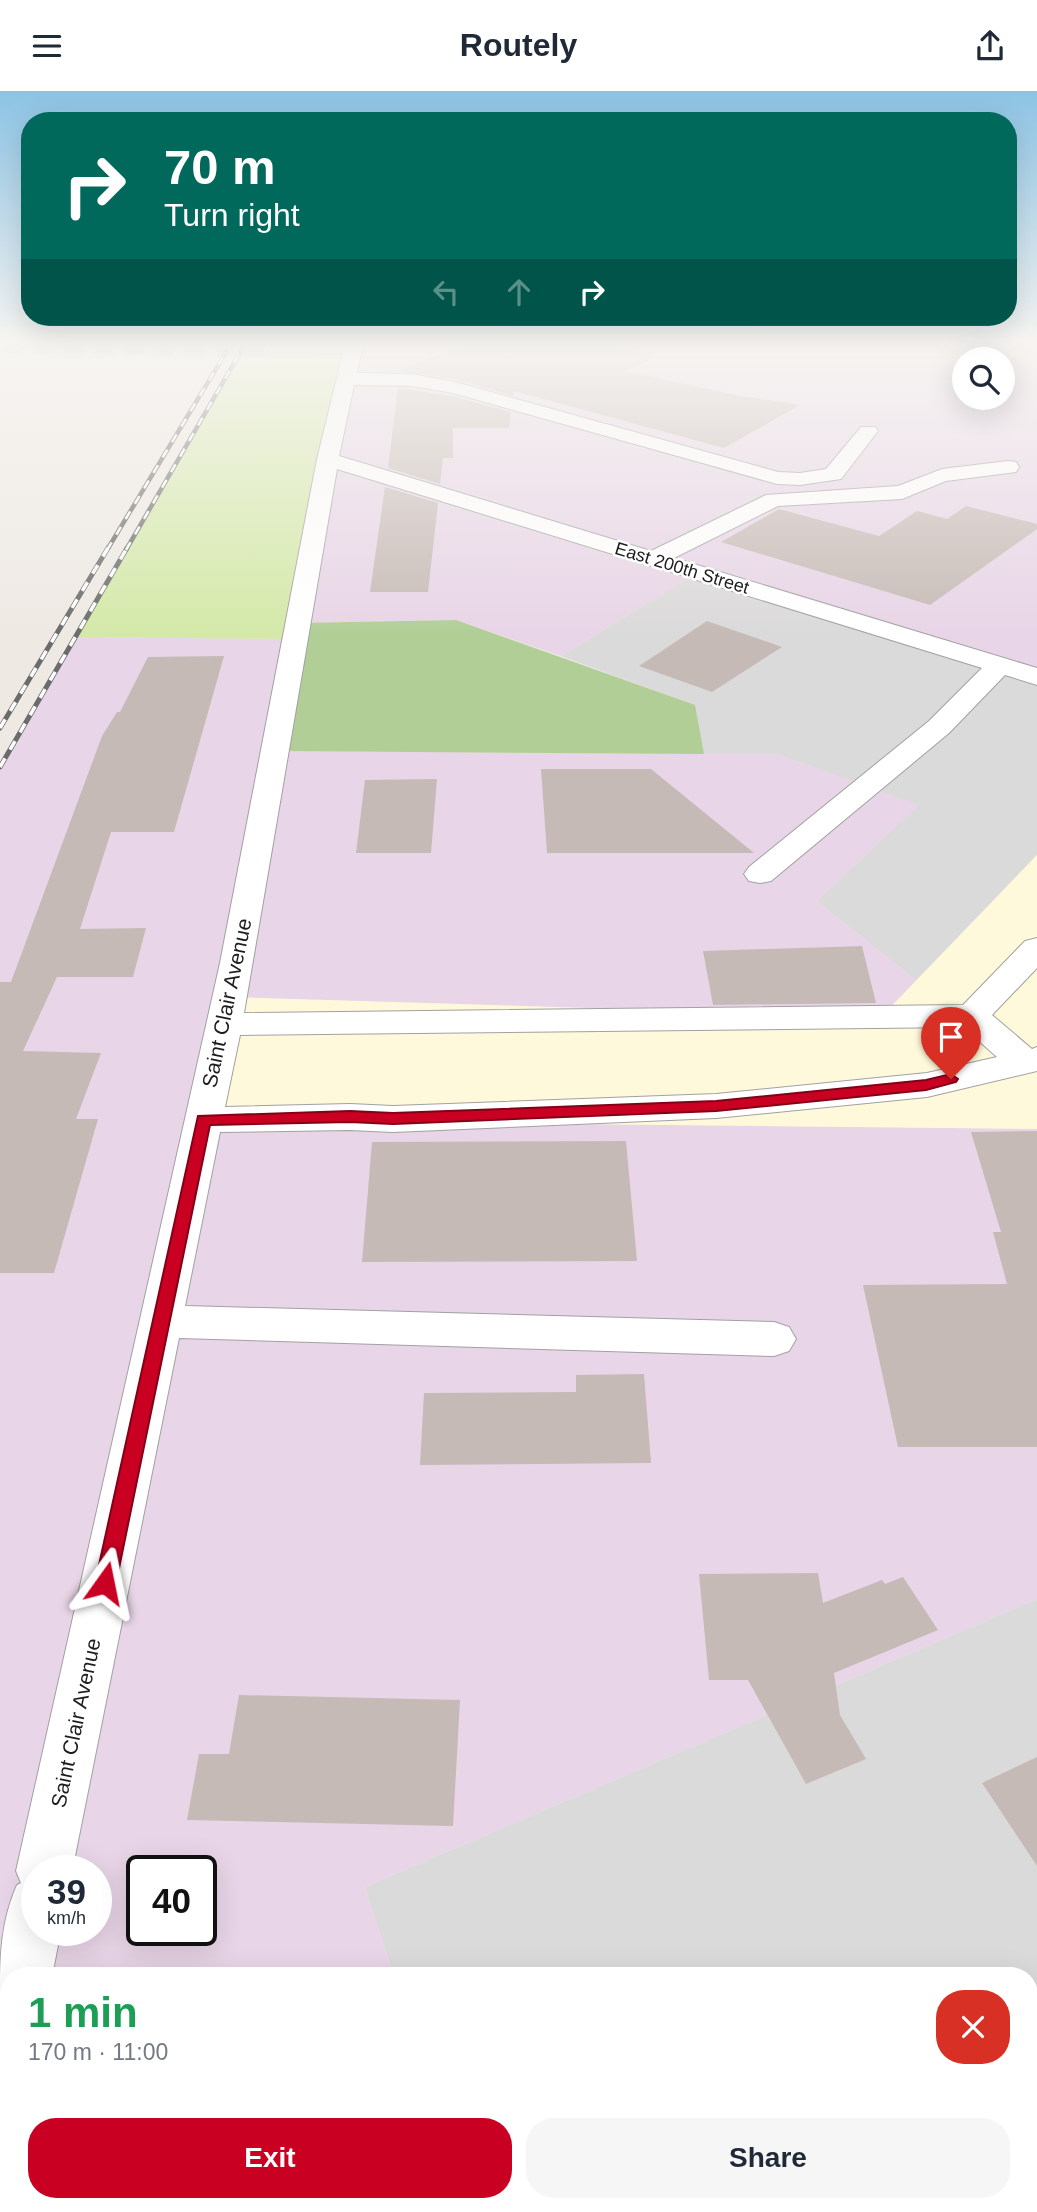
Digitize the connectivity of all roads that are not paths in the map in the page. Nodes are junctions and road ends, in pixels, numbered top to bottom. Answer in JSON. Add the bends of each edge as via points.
{"nodes":[{"id":1,"x":333,"y":438,"type":"edge"},
{"id":2,"x":634,"y":438,"type":"edge"},
{"id":3,"x":862,"y":438,"type":"edge"},
{"id":4,"x":328,"y":459,"type":"junction"},
{"id":5,"x":1008,"y":467,"type":"dead end"},
{"id":6,"x":653,"y":559,"type":"junction"},
{"id":7,"x":999,"y":666,"type":"junction"},
{"id":8,"x":1037,"y":677,"type":"edge"},
{"id":9,"x":760,"y":874,"type":"dead end"},
{"id":10,"x":1037,"y":948,"type":"edge"},
{"id":11,"x":972,"y":1016,"type":"junction"},
{"id":12,"x":224,"y":1023,"type":"junction"},
{"id":13,"x":1030,"y":1060,"type":"edge"},
{"id":14,"x":203,"y":1120,"type":"junction"},
{"id":15,"x":161,"y":1321,"type":"junction"},
{"id":16,"x":774,"y":1339,"type":"dead end"},
{"id":17,"x":47,"y":1855,"type":"edge"},
{"id":18,"x":28,"y":1946,"type":"edge"},
{"id":19,"x":24,"y":1967,"type":"edge"}],
"edges":[{"from":1,"to":4,"type":"street","name":"Saint Clair Avenue"},
{"from":2,"to":3,"type":"street","via":[[777,478],[800,479],[833,474]]},
{"from":4,"to":6,"type":"street","name":"East 200th Street"},
{"from":4,"to":12,"type":"street","name":"Saint Clair Avenue"},
{"from":5,"to":6,"type":"street","via":[[942,475],[902,492],[774,499]]},
{"from":6,"to":7,"type":"street","name":"East 200th Street"},
{"from":7,"to":8,"type":"street","name":"East 200th Street"},
{"from":7,"to":9,"type":"street","via":[[939,727]]},
{"from":10,"to":11,"type":"street"},
{"from":11,"to":12,"type":"street"},
{"from":11,"to":13,"type":"street"},
{"from":12,"to":14,"type":"street","name":"Saint Clair Avenue"},
{"from":13,"to":14,"type":"street","via":[[926,1085],[716,1106],[393,1119]]},
{"from":14,"to":15,"type":"street","name":"Saint Clair Avenue"},
{"from":15,"to":16,"type":"street"},
{"from":15,"to":17,"type":"street","name":"Saint Clair Avenue"},
{"from":18,"to":19,"type":"street"}]}
